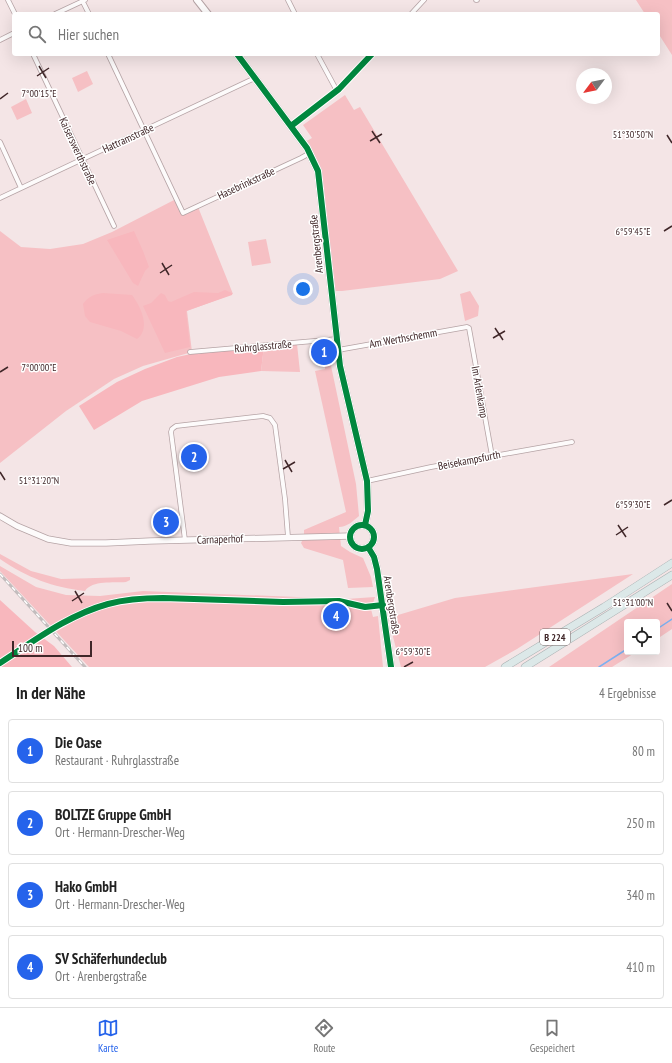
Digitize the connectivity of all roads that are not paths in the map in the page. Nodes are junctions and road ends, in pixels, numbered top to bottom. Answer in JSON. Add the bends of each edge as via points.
{"nodes":[{"id":1,"x":8,"y":0,"type":"edge"},
{"id":2,"x":83,"y":0,"type":"edge"},
{"id":3,"x":197,"y":0,"type":"edge"},
{"id":4,"x":288,"y":0,"type":"edge"},
{"id":5,"x":416,"y":0,"type":"edge"},
{"id":6,"x":424,"y":0,"type":"edge"},
{"id":7,"x":420,"y":4,"type":"junction"},
{"id":8,"x":14,"y":12,"type":"edge"},
{"id":9,"x":59,"y":12,"type":"edge"},
{"id":10,"x":88,"y":12,"type":"edge"},
{"id":11,"x":206,"y":12,"type":"edge"},
{"id":12,"x":295,"y":12,"type":"edge"},
{"id":13,"x":413,"y":12,"type":"edge"},
{"id":14,"x":12,"y":35,"type":"edge"},
{"id":15,"x":0,"y":40,"type":"edge"},
{"id":16,"x":34,"y":56,"type":"edge"},
{"id":17,"x":109,"y":56,"type":"edge"},
{"id":18,"x":238,"y":56,"type":"edge"},
{"id":19,"x":318,"y":56,"type":"edge"},
{"id":20,"x":370,"y":56,"type":"edge"},
{"id":21,"x":255,"y":78,"type":"junction"},
{"id":22,"x":337,"y":91,"type":"junction"},
{"id":23,"x":291,"y":126,"type":"junction"},
{"id":24,"x":143,"y":130,"type":"junction"},
{"id":25,"x":0,"y":142,"type":"edge"},
{"id":26,"x":310,"y":152,"type":"junction"},
{"id":27,"x":82,"y":160,"type":"junction"},
{"id":28,"x":21,"y":188,"type":"junction"},
{"id":29,"x":0,"y":198,"type":"edge"},
{"id":30,"x":114,"y":226,"type":"dead end"},
{"id":31,"x":469,"y":328,"type":"joint"},
{"id":32,"x":337,"y":339,"type":"junction"},
{"id":33,"x":338,"y":350,"type":"junction"},
{"id":34,"x":190,"y":352,"type":"dead end"},
{"id":35,"x":572,"y":442,"type":"dead end"},
{"id":36,"x":492,"y":456,"type":"junction"},
{"id":37,"x":367,"y":481,"type":"junction"},
{"id":38,"x":0,"y":516,"type":"edge"},
{"id":39,"x":365,"y":525,"type":"junction"},
{"id":40,"x":350,"y":536,"type":"junction"},
{"id":41,"x":288,"y":537,"type":"junction"},
{"id":42,"x":185,"y":540,"type":"junction"},
{"id":43,"x":368,"y":546,"type":"junction"},
{"id":44,"x":672,"y":563,"type":"edge"},
{"id":45,"x":672,"y":575,"type":"edge"},
{"id":46,"x":391,"y":667,"type":"edge"},
{"id":47,"x":505,"y":667,"type":"edge"},
{"id":48,"x":525,"y":667,"type":"edge"}],
"edges":[{"from":1,"to":8,"type":"street"},
{"from":2,"to":9,"type":"street"},
{"from":2,"to":10,"type":"street"},
{"from":3,"to":11,"type":"main road"},
{"from":4,"to":12,"type":"street"},
{"from":5,"to":7,"type":"street"},
{"from":6,"to":7,"type":"street"},
{"from":7,"to":13,"type":"street"},
{"from":14,"to":15,"type":"street"},
{"from":16,"to":27,"type":"street","name":"Kaiserswerthstraße"},
{"from":17,"to":24,"type":"street"},
{"from":18,"to":21,"type":"main road","name":"Arenbergstraße"},
{"from":19,"to":22,"type":"street"},
{"from":20,"to":22,"type":"street"},
{"from":21,"to":23,"type":"main road","name":"Arenbergstraße"},
{"from":21,"to":24,"type":"street","name":"Hattramstraße"},
{"from":22,"to":23,"type":"street"},
{"from":23,"to":26,"type":"main road","name":"Arenbergstraße"},
{"from":24,"to":26,"type":"street","name":"Hasebrinkstraße","via":[[182,213]]},
{"from":24,"to":27,"type":"street","name":"Hattramstraße"},
{"from":25,"to":28,"type":"street"},
{"from":26,"to":32,"type":"main road","name":"Arenbergstraße","via":[[319,178]]},
{"from":27,"to":28,"type":"street","name":"Hattramstraße"},
{"from":27,"to":30,"type":"street","name":"Kaiserswerthstraße"},
{"from":28,"to":29,"type":"street","name":"Hattramstraße"},
{"from":31,"to":33,"type":"street","name":"Am Werthschemm"},
{"from":31,"to":36,"type":"street","name":"Im Arlenkamp"},
{"from":32,"to":33,"type":"main road","name":"Arenbergstraße"},
{"from":32,"to":34,"type":"street","name":"Ruhrglasstraße"},
{"from":33,"to":37,"type":"main road","name":"Arenbergstraße","via":[[343,382]]},
{"from":35,"to":36,"type":"street","name":"Beisekampsfurth"},
{"from":36,"to":37,"type":"street","name":"Beisekampsfurth"},
{"from":37,"to":39,"type":"main road","name":"Arenbergstraße","via":[[368,511]]},
{"from":38,"to":42,"type":"street","name":"Carnaperhof","via":[[48,539],[71,543]]},
{"from":39,"to":40,"type":"main road","via":[[355,527]]},
{"from":39,"to":43,"type":"main road","via":[[374,534],[373,541]]},
{"from":40,"to":41,"type":"street","name":"Carnaperhof"},
{"from":40,"to":43,"type":"main road","via":[[356,547]]},
{"from":41,"to":42,"type":"street","name":"Carnaperhof"},
{"from":41,"to":42,"type":"street","via":[[275,425],[270,418],[263,416],[172,428]]},
{"from":43,"to":46,"type":"main road","name":"Arenbergstraße","via":[[377,569]]},
{"from":44,"to":47,"type":"highway","number":"B 224"},
{"from":45,"to":48,"type":"highway","number":"B 224"}]}
